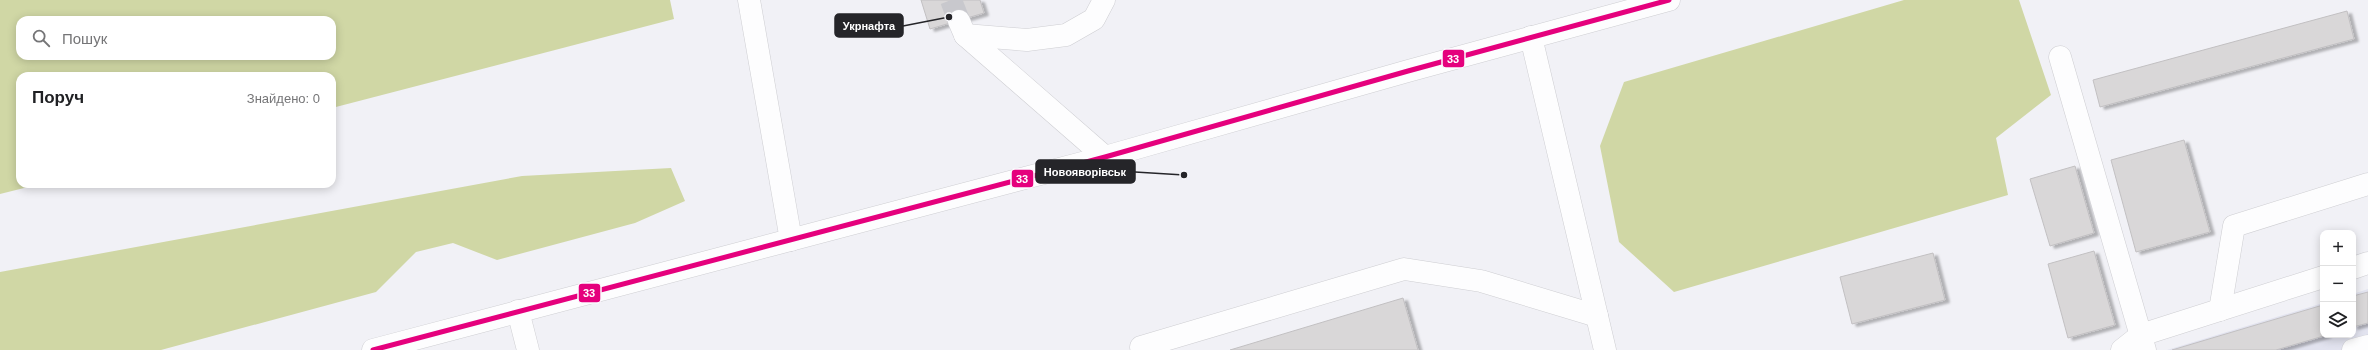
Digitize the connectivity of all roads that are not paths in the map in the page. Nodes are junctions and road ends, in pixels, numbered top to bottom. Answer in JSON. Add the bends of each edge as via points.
{"nodes":[{"id":1,"x":749,"y":0,"type":"edge"},
{"id":2,"x":1104,"y":0,"type":"edge"},
{"id":3,"x":1669,"y":0,"type":"edge"},
{"id":4,"x":1531,"y":37,"type":"junction"},
{"id":5,"x":2060,"y":57,"type":"dead end"},
{"id":6,"x":1105,"y":157,"type":"junction"},
{"id":7,"x":2368,"y":184,"type":"edge"},
{"id":8,"x":791,"y":240,"type":"junction"},
{"id":9,"x":2368,"y":263,"type":"edge"},
{"id":10,"x":2356,"y":267,"type":"edge"},
{"id":11,"x":2320,"y":278,"type":"edge"},
{"id":12,"x":2220,"y":310,"type":"junction"},
{"id":13,"x":518,"y":311,"type":"junction"},
{"id":14,"x":1597,"y":316,"type":"junction"},
{"id":15,"x":2143,"y":342,"type":"edge"},
{"id":16,"x":2368,"y":346,"type":"edge"},
{"id":17,"x":1141,"y":348,"type":"dead end"},
{"id":18,"x":373,"y":350,"type":"edge"},
{"id":19,"x":528,"y":350,"type":"edge"},
{"id":20,"x":1605,"y":350,"type":"edge"},
{"id":21,"x":2122,"y":350,"type":"edge"},
{"id":22,"x":2353,"y":350,"type":"edge"}],
"edges":[{"from":1,"to":8,"type":"main road"},
{"from":2,"to":6,"type":"main road","via":[[1094,19],[1066,36],[1027,40],[962,28]]},
{"from":3,"to":4,"type":"main road"},
{"from":4,"to":6,"type":"main road"},
{"from":4,"to":14,"type":"main road"},
{"from":5,"to":15,"type":"main road"},
{"from":6,"to":8,"type":"main road"},
{"from":7,"to":12,"type":"main road","via":[[2234,226]]},
{"from":8,"to":13,"type":"main road"},
{"from":9,"to":10,"type":"main road"},
{"from":11,"to":12,"type":"main road"},
{"from":12,"to":15,"type":"main road"},
{"from":13,"to":18,"type":"main road"},
{"from":13,"to":19,"type":"main road"},
{"from":14,"to":17,"type":"main road","via":[[1481,281],[1404,269]]},
{"from":14,"to":20,"type":"main road"},
{"from":15,"to":21,"type":"main road"},
{"from":16,"to":22,"type":"main road"}]}
